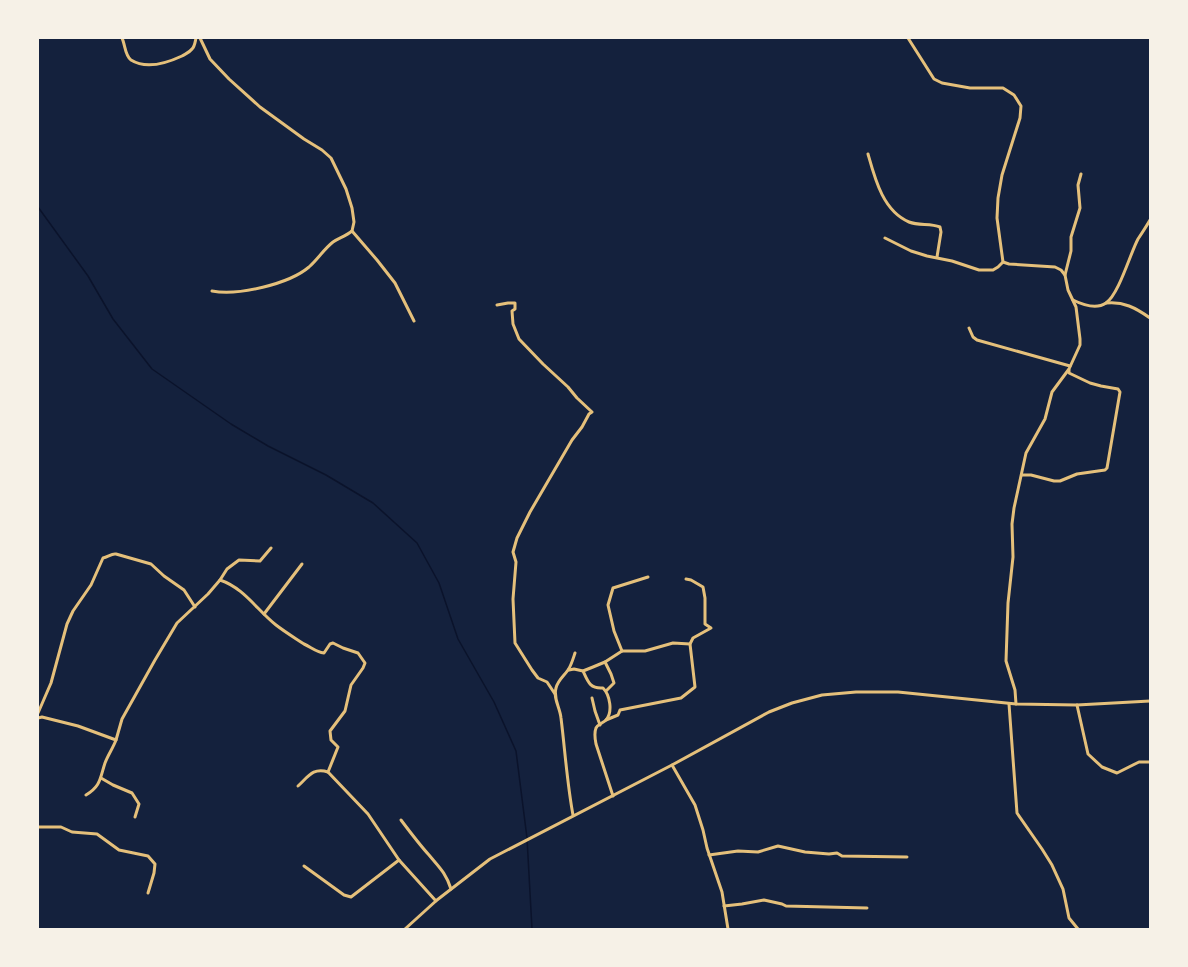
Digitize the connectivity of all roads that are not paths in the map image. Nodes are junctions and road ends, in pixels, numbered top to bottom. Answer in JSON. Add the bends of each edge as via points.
{"nodes":[{"id":1,"x":122,"y":38,"type":"edge"},
{"id":2,"x":196,"y":38,"type":"edge"},
{"id":3,"x":200,"y":38,"type":"edge"},
{"id":4,"x":908,"y":38,"type":"edge"},
{"id":5,"x":868,"y":154,"type":"dead end"},
{"id":6,"x":1081,"y":174,"type":"dead end"},
{"id":7,"x":1150,"y":220,"type":"edge"},
{"id":8,"x":352,"y":231,"type":"junction"},
{"id":9,"x":885,"y":238,"type":"dead end"},
{"id":10,"x":937,"y":257,"type":"junction"},
{"id":11,"x":1003,"y":262,"type":"junction"},
{"id":12,"x":1065,"y":275,"type":"junction"},
{"id":13,"x":212,"y":291,"type":"dead end"},
{"id":14,"x":1073,"y":300,"type":"junction"},
{"id":15,"x":1106,"y":303,"type":"junction"},
{"id":16,"x":497,"y":305,"type":"dead end"},
{"id":17,"x":1150,"y":318,"type":"edge"},
{"id":18,"x":414,"y":321,"type":"dead end"},
{"id":19,"x":969,"y":328,"type":"dead end"},
{"id":20,"x":1070,"y":367,"type":"junction"},
{"id":21,"x":1022,"y":475,"type":"junction"},
{"id":22,"x":272,"y":548,"type":"dead end"},
{"id":23,"x":302,"y":564,"type":"dead end"},
{"id":24,"x":648,"y":577,"type":"dead end"},
{"id":25,"x":686,"y":579,"type":"dead end"},
{"id":26,"x":220,"y":580,"type":"junction"},
{"id":27,"x":195,"y":607,"type":"junction"},
{"id":28,"x":264,"y":614,"type":"junction"},
{"id":29,"x":690,"y":644,"type":"junction"},
{"id":30,"x":622,"y":651,"type":"junction"},
{"id":31,"x":575,"y":653,"type":"dead end"},
{"id":32,"x":605,"y":662,"type":"junction"},
{"id":33,"x":569,"y":670,"type":"junction"},
{"id":34,"x":583,"y":671,"type":"junction"},
{"id":35,"x":606,"y":691,"type":"junction"},
{"id":36,"x":555,"y":694,"type":"junction"},
{"id":37,"x":592,"y":698,"type":"dead end"},
{"id":38,"x":1150,"y":701,"type":"edge"},
{"id":39,"x":1009,"y":704,"type":"junction"},
{"id":40,"x":1016,"y":704,"type":"junction"},
{"id":41,"x":1077,"y":705,"type":"junction"},
{"id":42,"x":38,"y":713,"type":"edge"},
{"id":43,"x":38,"y":718,"type":"edge"},
{"id":44,"x":606,"y":720,"type":"junction"},
{"id":45,"x":600,"y":725,"type":"junction"},
{"id":46,"x":116,"y":740,"type":"junction"},
{"id":47,"x":1150,"y":762,"type":"edge"},
{"id":48,"x":672,"y":765,"type":"junction"},
{"id":49,"x":328,"y":772,"type":"junction"},
{"id":50,"x":101,"y":778,"type":"junction"},
{"id":51,"x":298,"y":786,"type":"dead end"},
{"id":52,"x":86,"y":795,"type":"dead end"},
{"id":53,"x":613,"y":796,"type":"junction"},
{"id":54,"x":573,"y":815,"type":"junction"},
{"id":55,"x":135,"y":817,"type":"dead end"},
{"id":56,"x":400,"y":820,"type":"dead end"},
{"id":57,"x":38,"y":827,"type":"edge"},
{"id":58,"x":709,"y":855,"type":"junction"},
{"id":59,"x":908,"y":857,"type":"dead end"},
{"id":60,"x":399,"y":860,"type":"junction"},
{"id":61,"x":304,"y":866,"type":"dead end"},
{"id":62,"x":451,"y":889,"type":"junction"},
{"id":63,"x":148,"y":893,"type":"dead end"},
{"id":64,"x":436,"y":901,"type":"junction"},
{"id":65,"x":724,"y":906,"type":"junction"},
{"id":66,"x":867,"y":908,"type":"dead end"},
{"id":67,"x":405,"y":929,"type":"edge"},
{"id":68,"x":728,"y":929,"type":"edge"},
{"id":69,"x":1078,"y":929,"type":"edge"}],
"edges":[{"from":1,"to":2,"type":"street","via":[[131,60],[151,65],[170,62],[190,52]]},
{"from":3,"to":8,"type":"street","via":[[210,59],[229,79],[260,107],[331,158],[352,208]]},
{"from":4,"to":11,"type":"street","via":[[934,79],[970,88],[1003,88],[1014,95],[1021,106],[998,198]]},
{"from":5,"to":10,"type":"street","via":[[880,189],[897,215],[910,222],[940,227]]},
{"from":6,"to":12,"type":"street","via":[[1078,185],[1080,208],[1071,237],[1071,251]]},
{"from":7,"to":15,"type":"street","via":[[1138,239],[1119,284]]},
{"from":8,"to":13,"type":"street","via":[[338,238],[308,268],[274,284],[234,293]]},
{"from":8,"to":18,"type":"street","via":[[395,283]]},
{"from":9,"to":10,"type":"street","via":[[911,251]]},
{"from":10,"to":11,"type":"street","via":[[980,270],[993,270]]},
{"from":11,"to":12,"type":"street","via":[[1055,267]]},
{"from":12,"to":14,"type":"street"},
{"from":14,"to":15,"type":"street","via":[[1094,306]]},
{"from":14,"to":20,"type":"street","via":[[1080,345]]},
{"from":15,"to":17,"type":"street","via":[[1137,308]]},
{"from":16,"to":36,"type":"street","via":[[515,303],[512,311],[513,324],[519,339],[592,412],[572,440],[530,512],[513,552],[516,562],[513,599],[515,643],[538,678],[547,682]]},
{"from":19,"to":20,"type":"street","via":[[973,338],[977,340]]},
{"from":20,"to":21,"type":"street","via":[[1052,392],[1045,419],[1026,452]]},
{"from":20,"to":21,"type":"street","via":[[1069,373],[1090,383],[1118,389],[1120,392],[1107,468],[1077,474],[1060,482]]},
{"from":21,"to":40,"type":"street","via":[[1012,524],[1013,557],[1006,661],[1015,690]]},
{"from":22,"to":26,"type":"street","via":[[260,561],[239,560],[227,569]]},
{"from":23,"to":28,"type":"street"},
{"from":24,"to":30,"type":"street","via":[[613,588],[608,605]]},
{"from":25,"to":29,"type":"street","via":[[703,587],[705,624],[711,628],[693,638]]},
{"from":26,"to":27,"type":"street"},
{"from":26,"to":28,"type":"street","via":[[230,583],[244,593]]},
{"from":27,"to":42,"type":"street","via":[[184,590],[151,564],[113,553],[103,558],[67,624],[51,683]]},
{"from":27,"to":46,"type":"street","via":[[178,623],[155,660],[122,719]]},
{"from":28,"to":49,"type":"street","via":[[281,629],[319,652],[324,653],[333,643],[358,653],[365,664],[351,685],[345,711],[330,732],[331,740],[338,747]]},
{"from":29,"to":30,"type":"street","via":[[673,643],[645,651]]},
{"from":29,"to":44,"type":"street","via":[[695,687],[681,698],[620,710],[618,715]]},
{"from":30,"to":32,"type":"street"},
{"from":31,"to":33,"type":"street"},
{"from":32,"to":34,"type":"street"},
{"from":32,"to":35,"type":"street","via":[[614,680]]},
{"from":33,"to":34,"type":"street"},
{"from":33,"to":36,"type":"street","via":[[556,686]]},
{"from":34,"to":35,"type":"street","via":[[590,684]]},
{"from":35,"to":44,"type":"street","via":[[610,699],[609,715]]},
{"from":36,"to":54,"type":"street","via":[[561,716]]},
{"from":37,"to":45,"type":"street"},
{"from":38,"to":41,"type":"street"},
{"from":39,"to":40,"type":"street"},
{"from":39,"to":48,"type":"street","via":[[898,692],[822,695],[769,712]]},
{"from":39,"to":69,"type":"street","via":[[1017,814],[1052,865],[1063,889],[1069,918]]},
{"from":40,"to":41,"type":"street"},
{"from":41,"to":47,"type":"street","via":[[1088,754],[1102,767],[1117,773],[1139,762]]},
{"from":43,"to":46,"type":"street","via":[[78,726]]},
{"from":44,"to":45,"type":"street"},
{"from":45,"to":53,"type":"street","via":[[596,729],[596,744]]},
{"from":46,"to":50,"type":"street"},
{"from":48,"to":53,"type":"street"},
{"from":48,"to":58,"type":"street","via":[[694,805]]},
{"from":49,"to":51,"type":"street","via":[[313,771]]},
{"from":49,"to":60,"type":"street","via":[[368,814]]},
{"from":50,"to":52,"type":"street","via":[[94,790]]},
{"from":50,"to":55,"type":"street","via":[[132,793],[139,804]]},
{"from":53,"to":54,"type":"street"},
{"from":54,"to":62,"type":"street","via":[[490,859]]},
{"from":56,"to":62,"type":"street","via":[[441,868]]},
{"from":57,"to":63,"type":"street","via":[[61,827],[72,832],[97,834],[119,850],[148,856],[155,864]]},
{"from":58,"to":59,"type":"street","via":[[738,851],[758,852],[778,846],[805,852],[837,853],[842,856]]},
{"from":58,"to":65,"type":"street","via":[[722,892]]},
{"from":60,"to":61,"type":"street","via":[[351,897],[344,896]]},
{"from":60,"to":64,"type":"street"},
{"from":62,"to":64,"type":"street"},
{"from":64,"to":67,"type":"street"},
{"from":65,"to":66,"type":"street","via":[[764,900],[786,906]]},
{"from":65,"to":68,"type":"street"}]}
